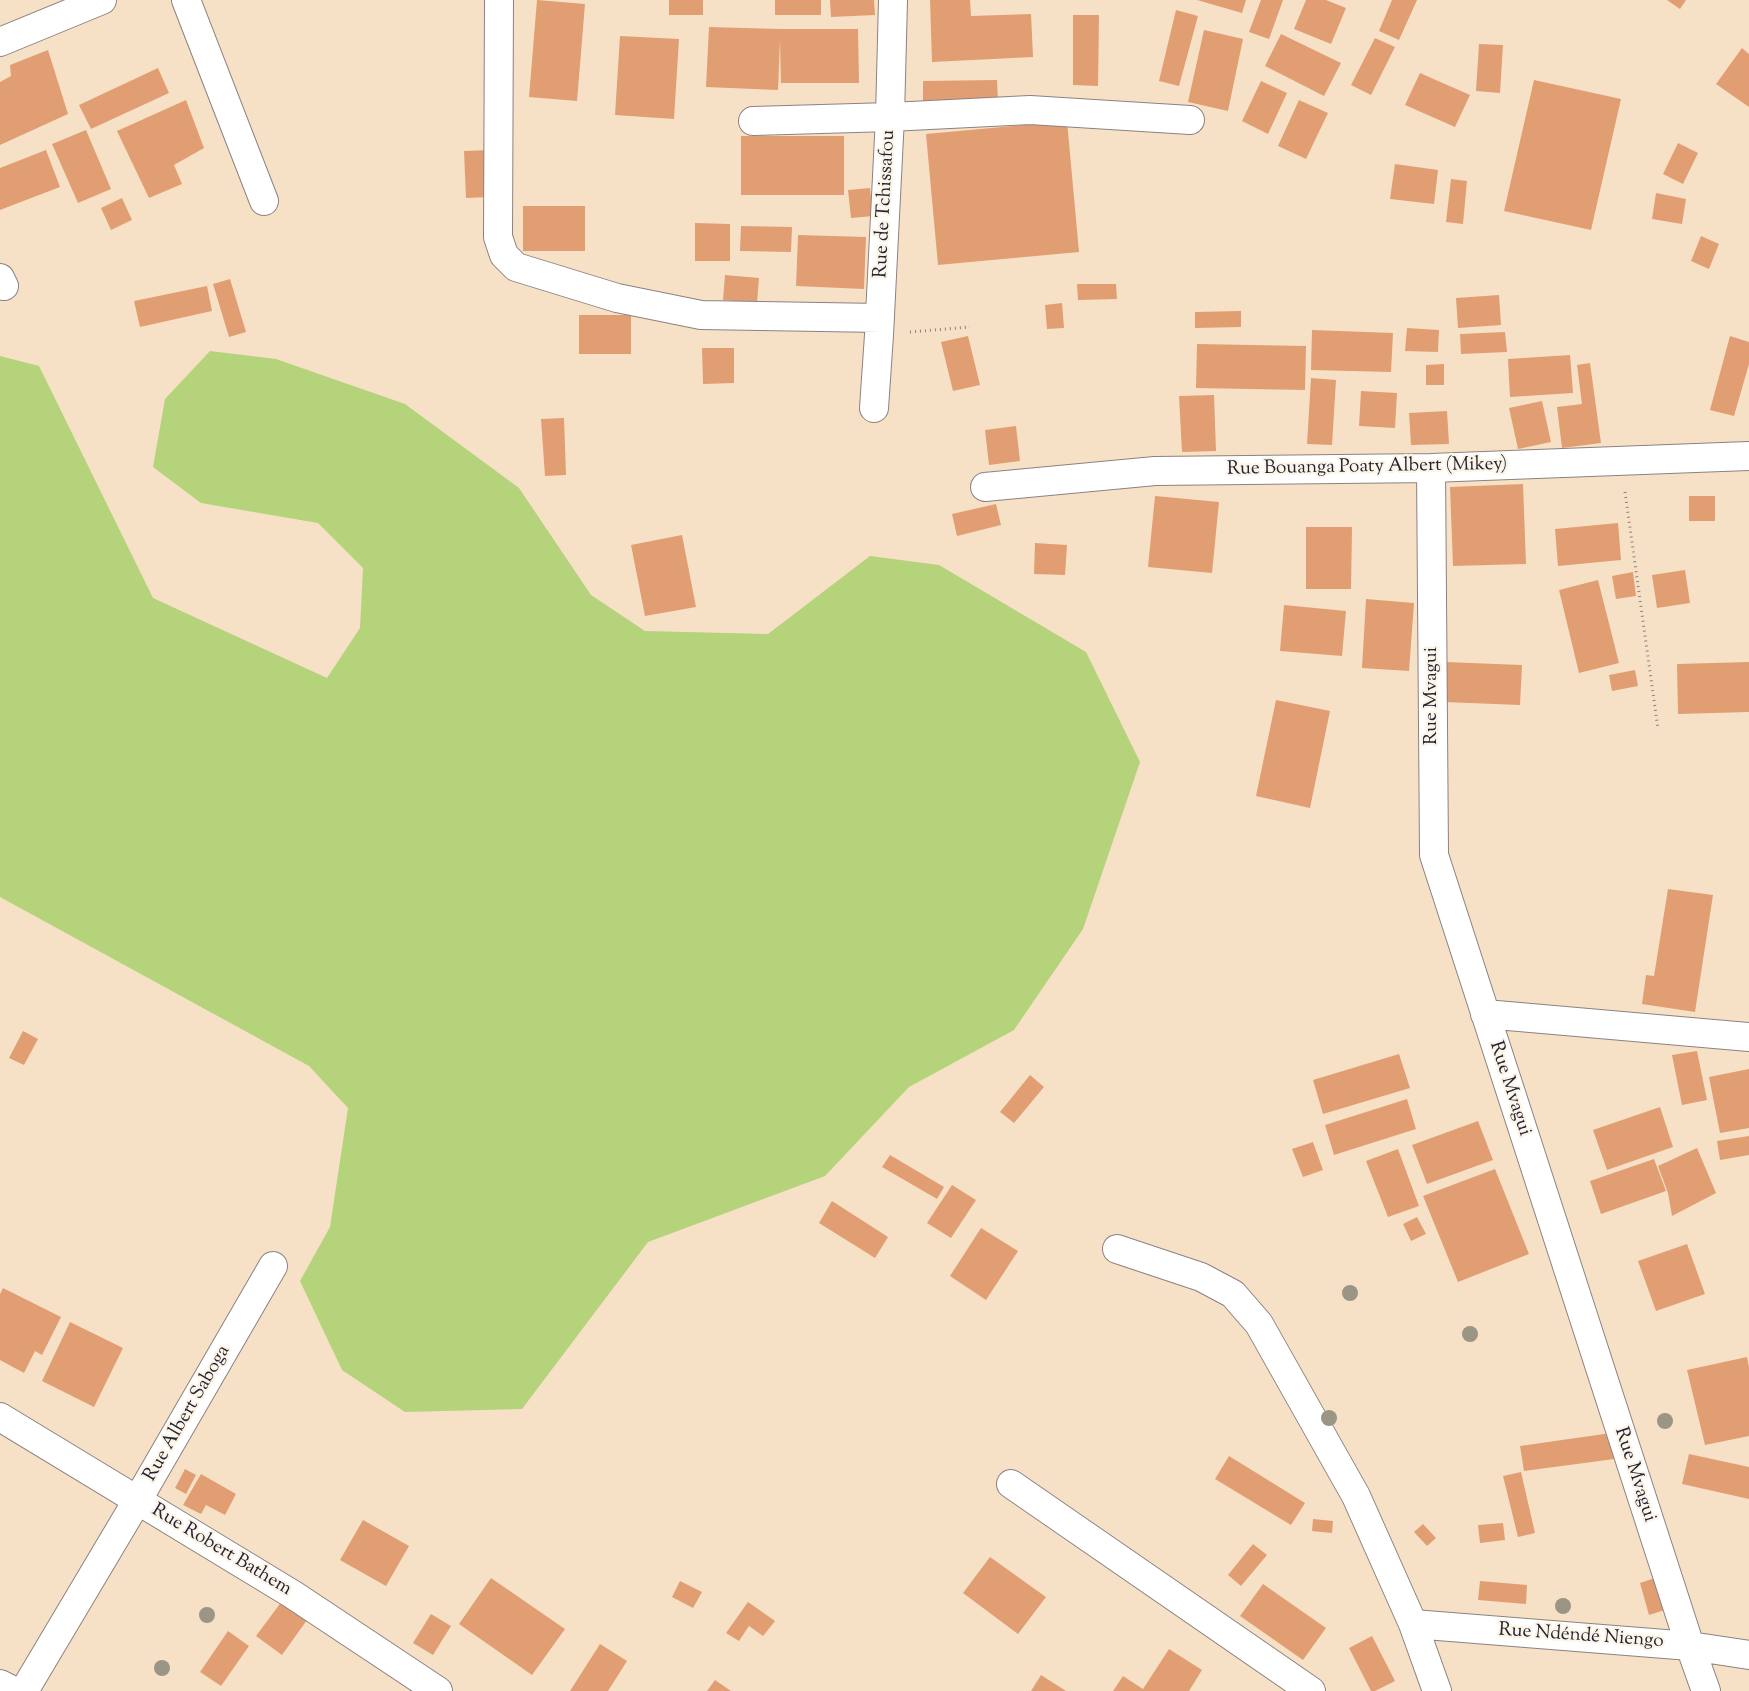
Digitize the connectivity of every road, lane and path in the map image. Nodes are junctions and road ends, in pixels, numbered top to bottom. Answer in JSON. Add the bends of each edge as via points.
{"nodes":[{"id":1,"x":102,"y":0,"type":"edge"},
{"id":2,"x":186,"y":0,"type":"edge"},
{"id":3,"x":499,"y":0,"type":"edge"},
{"id":4,"x":893,"y":0,"type":"edge"},
{"id":5,"x":0,"y":42,"type":"edge"},
{"id":6,"x":890,"y":117,"type":"junction"},
{"id":7,"x":1190,"y":120,"type":"dead end"},
{"id":8,"x":753,"y":121,"type":"dead end"},
{"id":9,"x":264,"y":201,"type":"dead end"},
{"id":10,"x":879,"y":326,"type":"junction"},
{"id":11,"x":970,"y":327,"type":"dead end"},
{"id":12,"x":874,"y":408,"type":"dead end"},
{"id":13,"x":1749,"y":456,"type":"edge"},
{"id":14,"x":1621,"y":462,"type":"junction"},
{"id":15,"x":1431,"y":468,"type":"junction"},
{"id":16,"x":985,"y":487,"type":"dead end"},
{"id":17,"x":1658,"y":729,"type":"dead end"},
{"id":18,"x":1485,"y":1014,"type":"junction"},
{"id":19,"x":1749,"y":1037,"type":"edge"},
{"id":20,"x":1117,"y":1249,"type":"dead end"},
{"id":21,"x":273,"y":1266,"type":"dead end"},
{"id":22,"x":0,"y":1417,"type":"edge"},
{"id":23,"x":1011,"y":1484,"type":"dead end"},
{"id":24,"x":137,"y":1501,"type":"junction"},
{"id":25,"x":1413,"y":1624,"type":"junction"},
{"id":26,"x":1690,"y":1646,"type":"junction"},
{"id":27,"x":1749,"y":1655,"type":"edge"},
{"id":28,"x":0,"y":1684,"type":"edge"},
{"id":29,"x":14,"y":1691,"type":"edge"},
{"id":30,"x":24,"y":1691,"type":"edge"},
{"id":31,"x":438,"y":1691,"type":"edge"},
{"id":32,"x":1311,"y":1691,"type":"edge"},
{"id":33,"x":1437,"y":1691,"type":"edge"},
{"id":34,"x":1706,"y":1691,"type":"edge"}],
"edges":[{"from":1,"to":5,"type":"street"},
{"from":2,"to":9,"type":"street"},
{"from":3,"to":10,"type":"street","via":[[498,237],[504,255],[516,268],[617,298],[701,315]]},
{"from":4,"to":6,"type":"street","name":"Rue de Tchissafou"},
{"from":6,"to":7,"type":"street","via":[[1030,110]]},
{"from":6,"to":8,"type":"street"},
{"from":6,"to":10,"type":"street","name":"Rue de Tchissafou"},
{"from":10,"to":11,"type":"path"},
{"from":10,"to":12,"type":"street","name":"Rue de Tchissafou"},
{"from":13,"to":14,"type":"street","name":"Rue Bouanga Poaty Albert (Mikey)"},
{"from":14,"to":15,"type":"street","name":"Rue Bouanga Poaty Albert (Mikey)"},
{"from":14,"to":17,"type":"path"},
{"from":15,"to":16,"type":"street","name":"Rue Bouanga Poaty Albert (Mikey)","via":[[1156,471]]},
{"from":15,"to":18,"type":"street","name":"Rue Mvagui","via":[[1434,855]]},
{"from":18,"to":19,"type":"street"},
{"from":18,"to":26,"type":"street","name":"Rue Mvagui"},
{"from":20,"to":25,"type":"street","via":[[1201,1277],[1233,1294],[1259,1324],[1356,1496]]},
{"from":21,"to":24,"type":"street","name":"Rue Albert Saboga"},
{"from":22,"to":24,"type":"street","name":"Rue Robert Bathem"},
{"from":23,"to":32,"type":"street"},
{"from":24,"to":30,"type":"street","name":"Rue Albert Saboga"},
{"from":24,"to":31,"type":"street","name":"Rue Robert Bathem","via":[[292,1594]]},
{"from":25,"to":26,"type":"street","name":"Rue Ndéndé Niengo"},
{"from":25,"to":33,"type":"street"},
{"from":26,"to":27,"type":"street","name":"Rue Ndéndé Niengo"},
{"from":26,"to":34,"type":"street","name":"Rue Mvagui"},
{"from":28,"to":29,"type":"street"}]}
